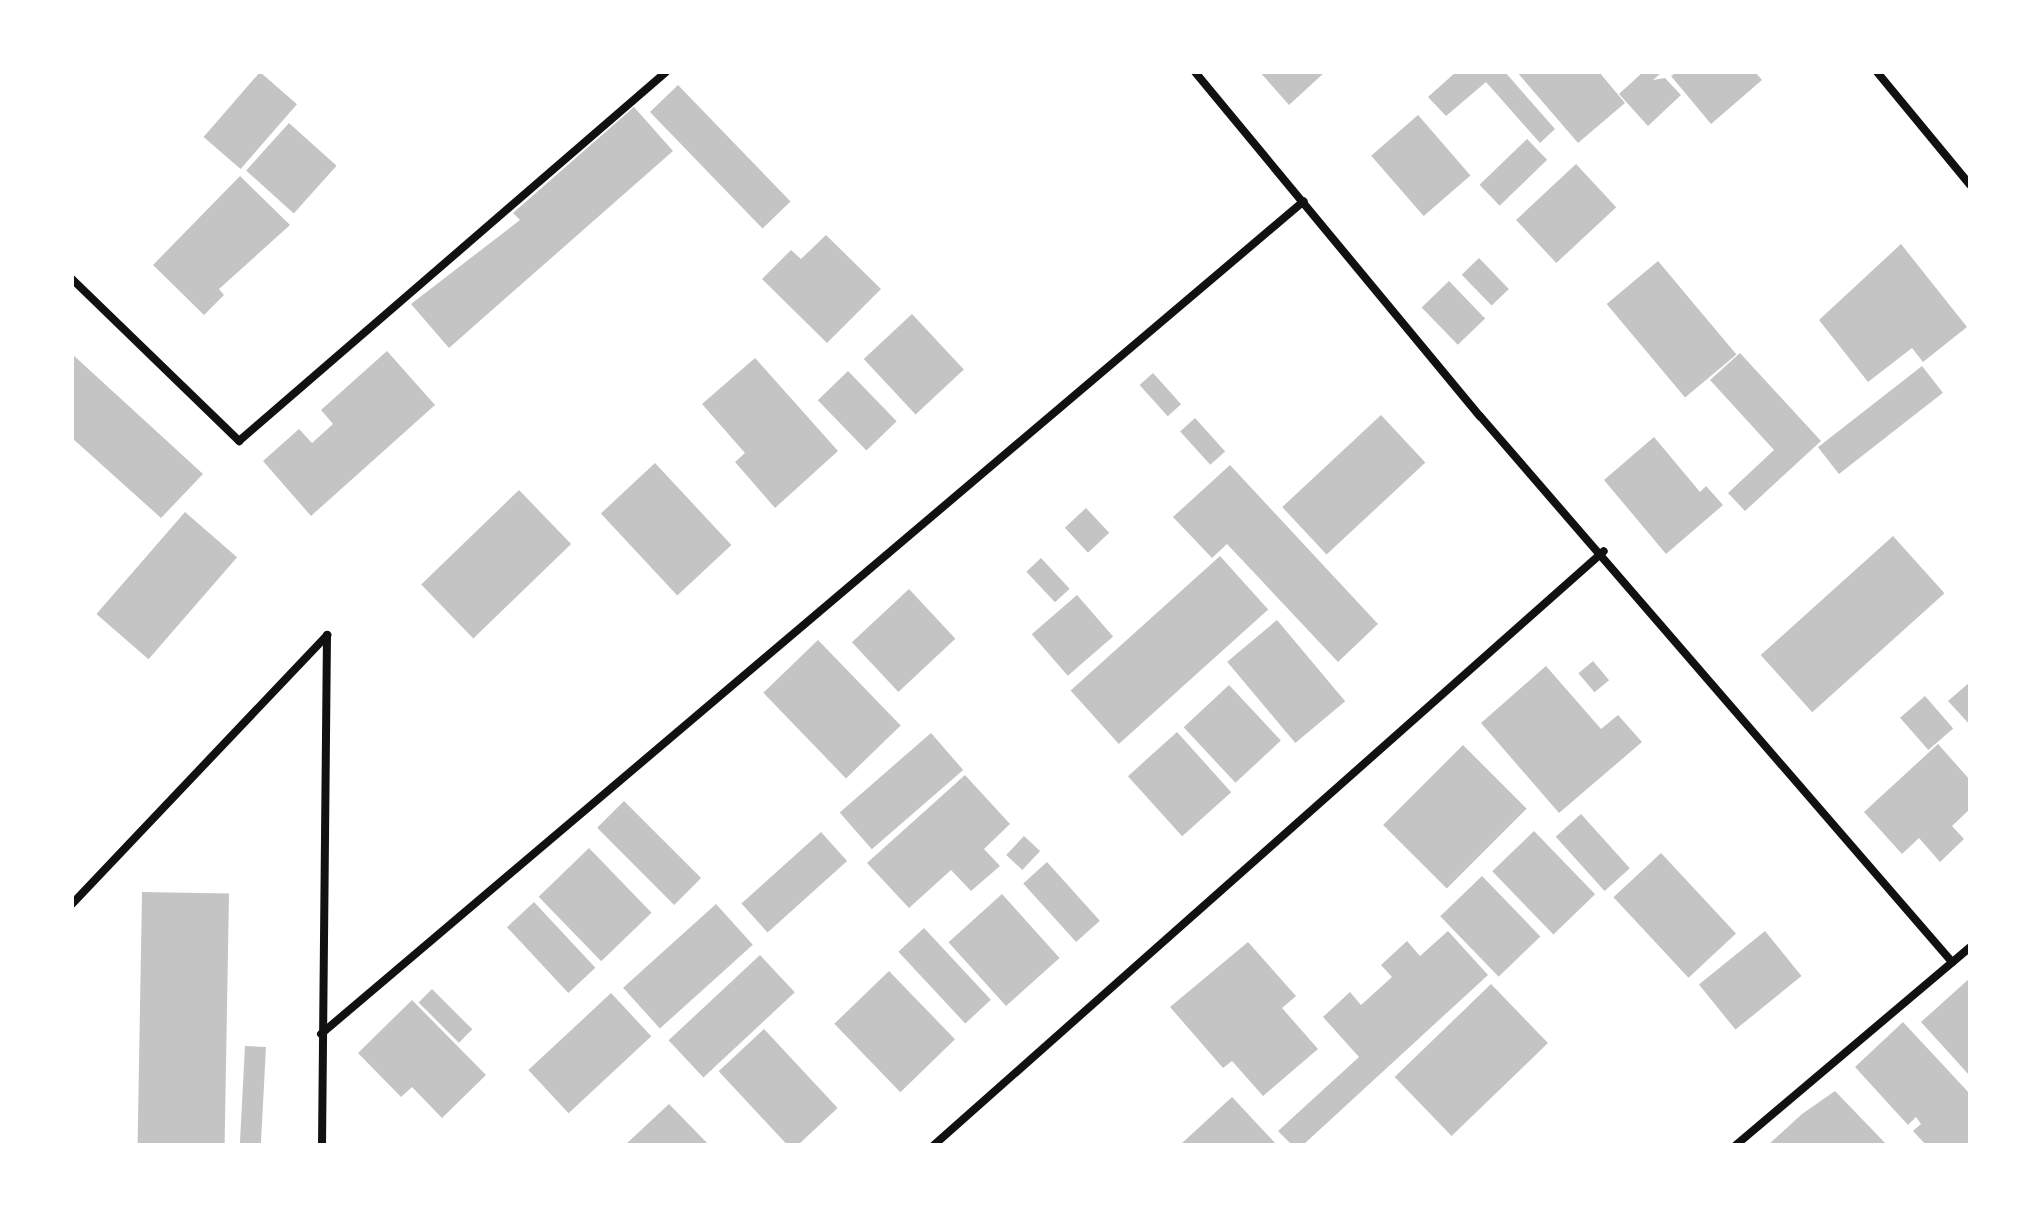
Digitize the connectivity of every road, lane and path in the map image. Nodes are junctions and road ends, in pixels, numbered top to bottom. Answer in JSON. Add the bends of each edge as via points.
{"nodes":[{"id":1,"x":666,"y":72,"type":"edge"},
{"id":2,"x":1195,"y":72,"type":"edge"},
{"id":3,"x":1877,"y":72,"type":"edge"},
{"id":4,"x":1970,"y":185,"type":"edge"},
{"id":5,"x":1304,"y":201,"type":"junction"},
{"id":6,"x":72,"y":279,"type":"edge"},
{"id":7,"x":1604,"y":551,"type":"junction"},
{"id":8,"x":72,"y":904,"type":"edge"},
{"id":9,"x":1970,"y":947,"type":"edge"},
{"id":10,"x":1952,"y":962,"type":"junction"},
{"id":11,"x":321,"y":1034,"type":"junction"},
{"id":12,"x":322,"y":1145,"type":"edge"},
{"id":13,"x":934,"y":1145,"type":"edge"},
{"id":14,"x":1736,"y":1145,"type":"edge"}],
"edges":[{"from":1,"to":6,"type":"street","via":[[239,441]]},
{"from":2,"to":5,"type":"street"},
{"from":3,"to":4,"type":"street"},
{"from":5,"to":7,"type":"street","via":[[1480,416]]},
{"from":5,"to":11,"type":"street"},
{"from":7,"to":10,"type":"street"},
{"from":7,"to":13,"type":"street"},
{"from":8,"to":11,"type":"street","via":[[327,635]]},
{"from":9,"to":10,"type":"street"},
{"from":10,"to":14,"type":"street"},
{"from":11,"to":12,"type":"street"}]}
